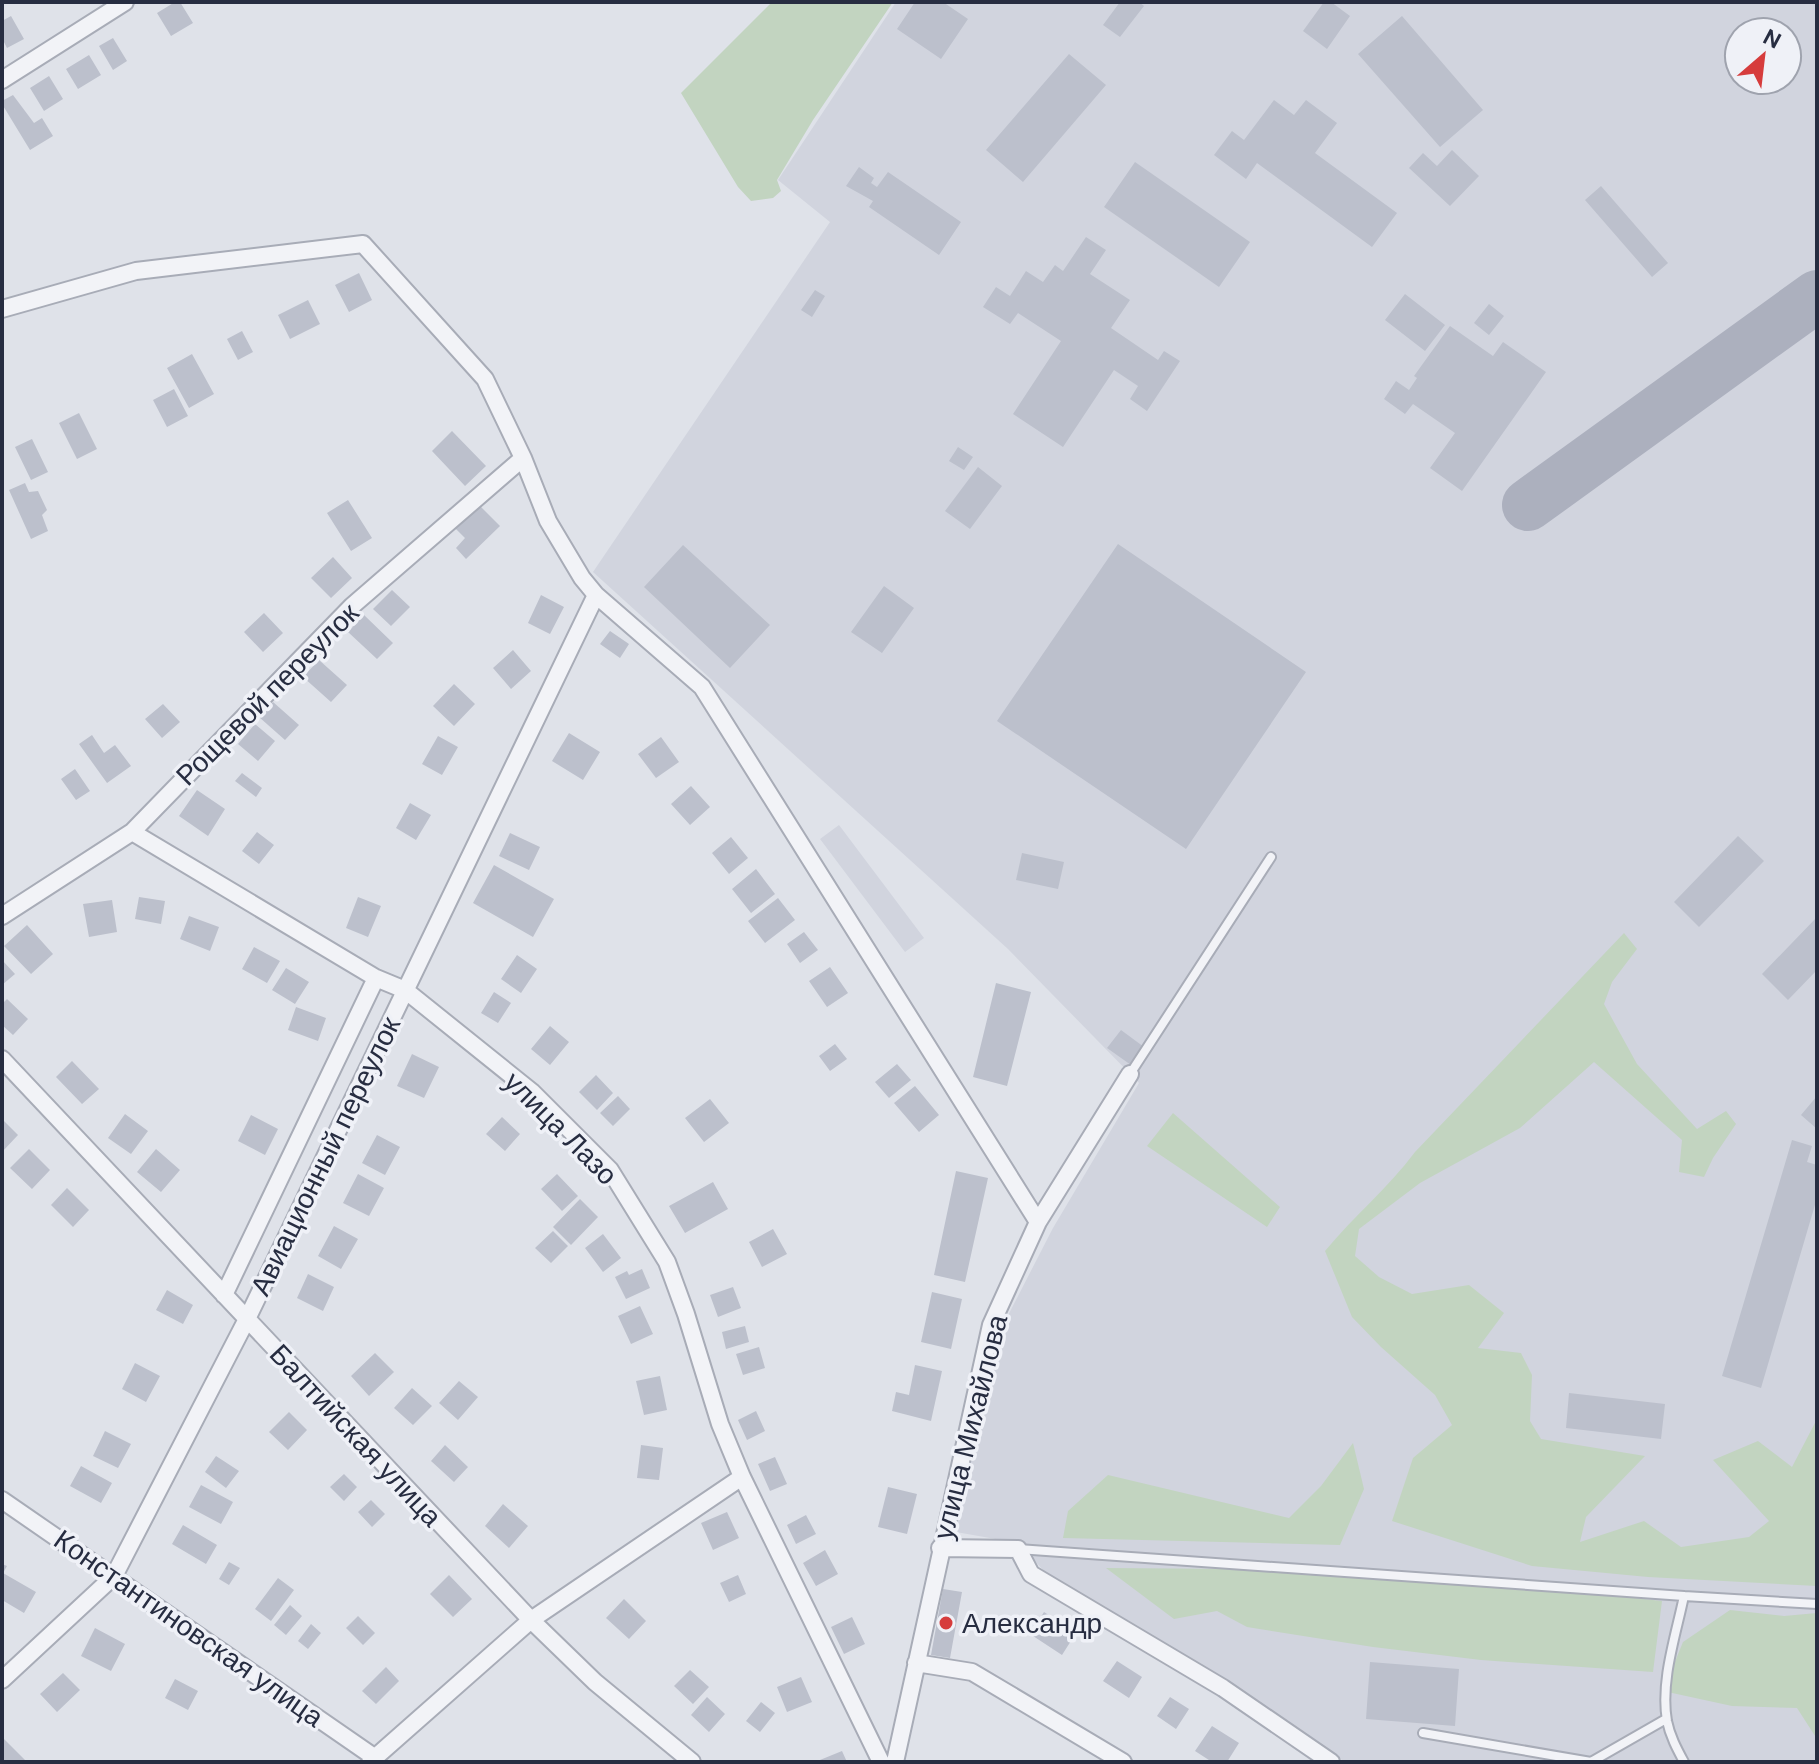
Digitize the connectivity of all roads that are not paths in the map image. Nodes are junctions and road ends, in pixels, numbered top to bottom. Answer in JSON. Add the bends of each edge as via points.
{"nodes":[{"id":1,"x":120,"y":3,"type":"edge"},
{"id":2,"x":2,"y":80,"type":"edge"},
{"id":3,"x":2,"y":309,"type":"edge"},
{"id":4,"x":523,"y":458,"type":"junction"},
{"id":5,"x":596,"y":595,"type":"junction"},
{"id":6,"x":132,"y":832,"type":"junction"},
{"id":7,"x":1271,"y":857,"type":"dead end"},
{"id":8,"x":2,"y":916,"type":"edge"},
{"id":9,"x":376,"y":978,"type":"junction"},
{"id":10,"x":405,"y":990,"type":"junction"},
{"id":11,"x":2,"y":1059,"type":"edge"},
{"id":12,"x":1130,"y":1074,"type":"joint"},
{"id":13,"x":1038,"y":1222,"type":"junction"},
{"id":14,"x":224,"y":1295,"type":"junction"},
{"id":15,"x":247,"y":1319,"type":"junction"},
{"id":16,"x":742,"y":1477,"type":"junction"},
{"id":17,"x":2,"y":1500,"type":"edge"},
{"id":18,"x":940,"y":1548,"type":"junction"},
{"id":19,"x":1018,"y":1549,"type":"junction"},
{"id":20,"x":114,"y":1576,"type":"junction"},
{"id":21,"x":1684,"y":1596,"type":"junction"},
{"id":22,"x":1817,"y":1604,"type":"edge"},
{"id":23,"x":531,"y":1620,"type":"junction"},
{"id":24,"x":916,"y":1663,"type":"junction"},
{"id":25,"x":2,"y":1680,"type":"edge"},
{"id":26,"x":1666,"y":1719,"type":"junction"},
{"id":27,"x":1423,"y":1733,"type":"dead end"},
{"id":28,"x":372,"y":1760,"type":"edge"},
{"id":29,"x":692,"y":1762,"type":"edge"},
{"id":30,"x":881,"y":1762,"type":"edge"},
{"id":31,"x":895,"y":1762,"type":"edge"},
{"id":32,"x":1123,"y":1762,"type":"edge"},
{"id":33,"x":1331,"y":1762,"type":"edge"},
{"id":34,"x":1591,"y":1762,"type":"edge"},
{"id":35,"x":1684,"y":1762,"type":"edge"}],
"edges":[{"from":1,"to":2,"type":"street"},
{"from":3,"to":4,"type":"street","via":[[136,271],[363,244],[485,379]]},
{"from":4,"to":5,"type":"street","via":[[548,521]]},
{"from":4,"to":6,"type":"street","name":"Рощевой переулок","via":[[352,606]]},
{"from":5,"to":10,"type":"street","name":"Авиационный переулок"},
{"from":5,"to":13,"type":"street","via":[[702,687]]},
{"from":6,"to":8,"type":"street","name":"Рощевой переулок"},
{"from":6,"to":9,"type":"street","name":"улица Лазо"},
{"from":7,"to":12,"type":"lane"},
{"from":9,"to":10,"type":"street","name":"улица Лазо"},
{"from":9,"to":14,"type":"street","name":"Авиационный переулок"},
{"from":10,"to":15,"type":"street","name":"Авиационный переулок"},
{"from":10,"to":16,"type":"street","name":"улица Лазо","via":[[532,1092],[610,1170],[667,1262]]},
{"from":11,"to":14,"type":"street","name":"Балтийская улица"},
{"from":12,"to":13,"type":"street","name":"улица Михайлова"},
{"from":13,"to":18,"type":"street","name":"улица Михайлова","via":[[991,1325]]},
{"from":14,"to":15,"type":"street","name":"Балтийская улица"},
{"from":15,"to":20,"type":"street","name":"Авиационный переулок"},
{"from":15,"to":23,"type":"street","name":"Балтийская улица"},
{"from":16,"to":23,"type":"street"},
{"from":16,"to":30,"type":"street","name":"улица Лазо"},
{"from":17,"to":20,"type":"street","name":"Константиновская улица"},
{"from":18,"to":19,"type":"street"},
{"from":18,"to":24,"type":"street","name":"улица Михайлова"},
{"from":19,"to":21,"type":"lane"},
{"from":19,"to":33,"type":"street","via":[[1031,1574],[1223,1688]]},
{"from":20,"to":25,"type":"street","name":"Авиационный переулок"},
{"from":20,"to":28,"type":"street","name":"Константиновская улица"},
{"from":21,"to":22,"type":"lane"},
{"from":21,"to":26,"type":"lane","via":[[1667,1680]]},
{"from":23,"to":28,"type":"street"},
{"from":23,"to":29,"type":"street","name":"Балтийская улица","via":[[595,1682]]},
{"from":24,"to":31,"type":"street","name":"улица Михайлова"},
{"from":24,"to":32,"type":"street","via":[[972,1672]]},
{"from":26,"to":34,"type":"lane"},
{"from":26,"to":35,"type":"lane"},
{"from":27,"to":34,"type":"lane"}]}
